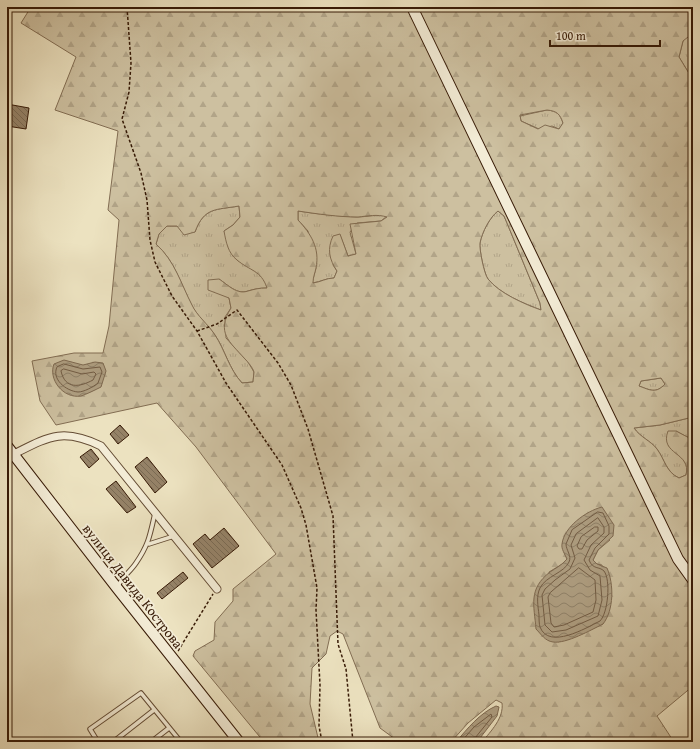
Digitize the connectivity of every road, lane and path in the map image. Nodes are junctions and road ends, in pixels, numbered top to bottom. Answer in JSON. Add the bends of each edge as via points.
{"nodes":[{"id":1,"x":128,"y":7,"type":"edge"},
{"id":2,"x":412,"y":7,"type":"edge"},
{"id":3,"x":197,"y":331,"type":"junction"},
{"id":4,"x":7,"y":446,"type":"edge"},
{"id":5,"x":12,"y":455,"type":"junction"},
{"id":6,"x":155,"y":513,"type":"junction"},
{"id":7,"x":174,"y":536,"type":"junction"},
{"id":8,"x":149,"y":544,"type":"junction"},
{"id":9,"x":693,"y":580,"type":"edge"},
{"id":10,"x":117,"y":588,"type":"junction"},
{"id":11,"x":217,"y":589,"type":"joint"},
{"id":12,"x":173,"y":659,"type":"junction"},
{"id":13,"x":154,"y":710,"type":"junction"},
{"id":14,"x":169,"y":728,"type":"junction"},
{"id":15,"x":98,"y":742,"type":"edge"},
{"id":16,"x":113,"y":742,"type":"edge"},
{"id":17,"x":151,"y":742,"type":"edge"},
{"id":18,"x":181,"y":742,"type":"edge"},
{"id":19,"x":239,"y":742,"type":"edge"},
{"id":20,"x":322,"y":742,"type":"edge"},
{"id":21,"x":353,"y":742,"type":"edge"}],
"edges":[{"from":1,"to":3,"type":"path","via":[[131,63],[129,92],[122,119],[144,187],[155,262],[172,296]]},
{"from":2,"to":9,"type":"main road","via":[[678,559]]},
{"from":3,"to":20,"type":"path","via":[[226,383],[282,465],[301,508],[317,588],[319,726]]},
{"from":3,"to":21,"type":"path","via":[[217,324],[237,310],[281,368],[291,385],[308,429],[333,516],[338,644],[346,669]]},
{"from":4,"to":5,"type":"main road","name":"вулиця Давида Кострова"},
{"from":5,"to":6,"type":"street","via":[[40,441],[60,436],[86,439],[101,446]]},
{"from":5,"to":10,"type":"main road","name":"вулиця Давида Кострова"},
{"from":6,"to":7,"type":"street"},
{"from":6,"to":8,"type":"lane"},
{"from":7,"to":8,"type":"lane"},
{"from":7,"to":11,"type":"street"},
{"from":8,"to":10,"type":"lane","via":[[135,565],[123,576]]},
{"from":10,"to":12,"type":"main road","name":"вулиця Давида Кострова"},
{"from":11,"to":12,"type":"path"},
{"from":12,"to":19,"type":"main road","name":"вулиця Давида Кострова"},
{"from":13,"to":14,"type":"lane"},
{"from":13,"to":15,"type":"lane","via":[[141,693],[90,729]]},
{"from":13,"to":16,"type":"lane"},
{"from":14,"to":17,"type":"lane"},
{"from":14,"to":18,"type":"lane"}]}
